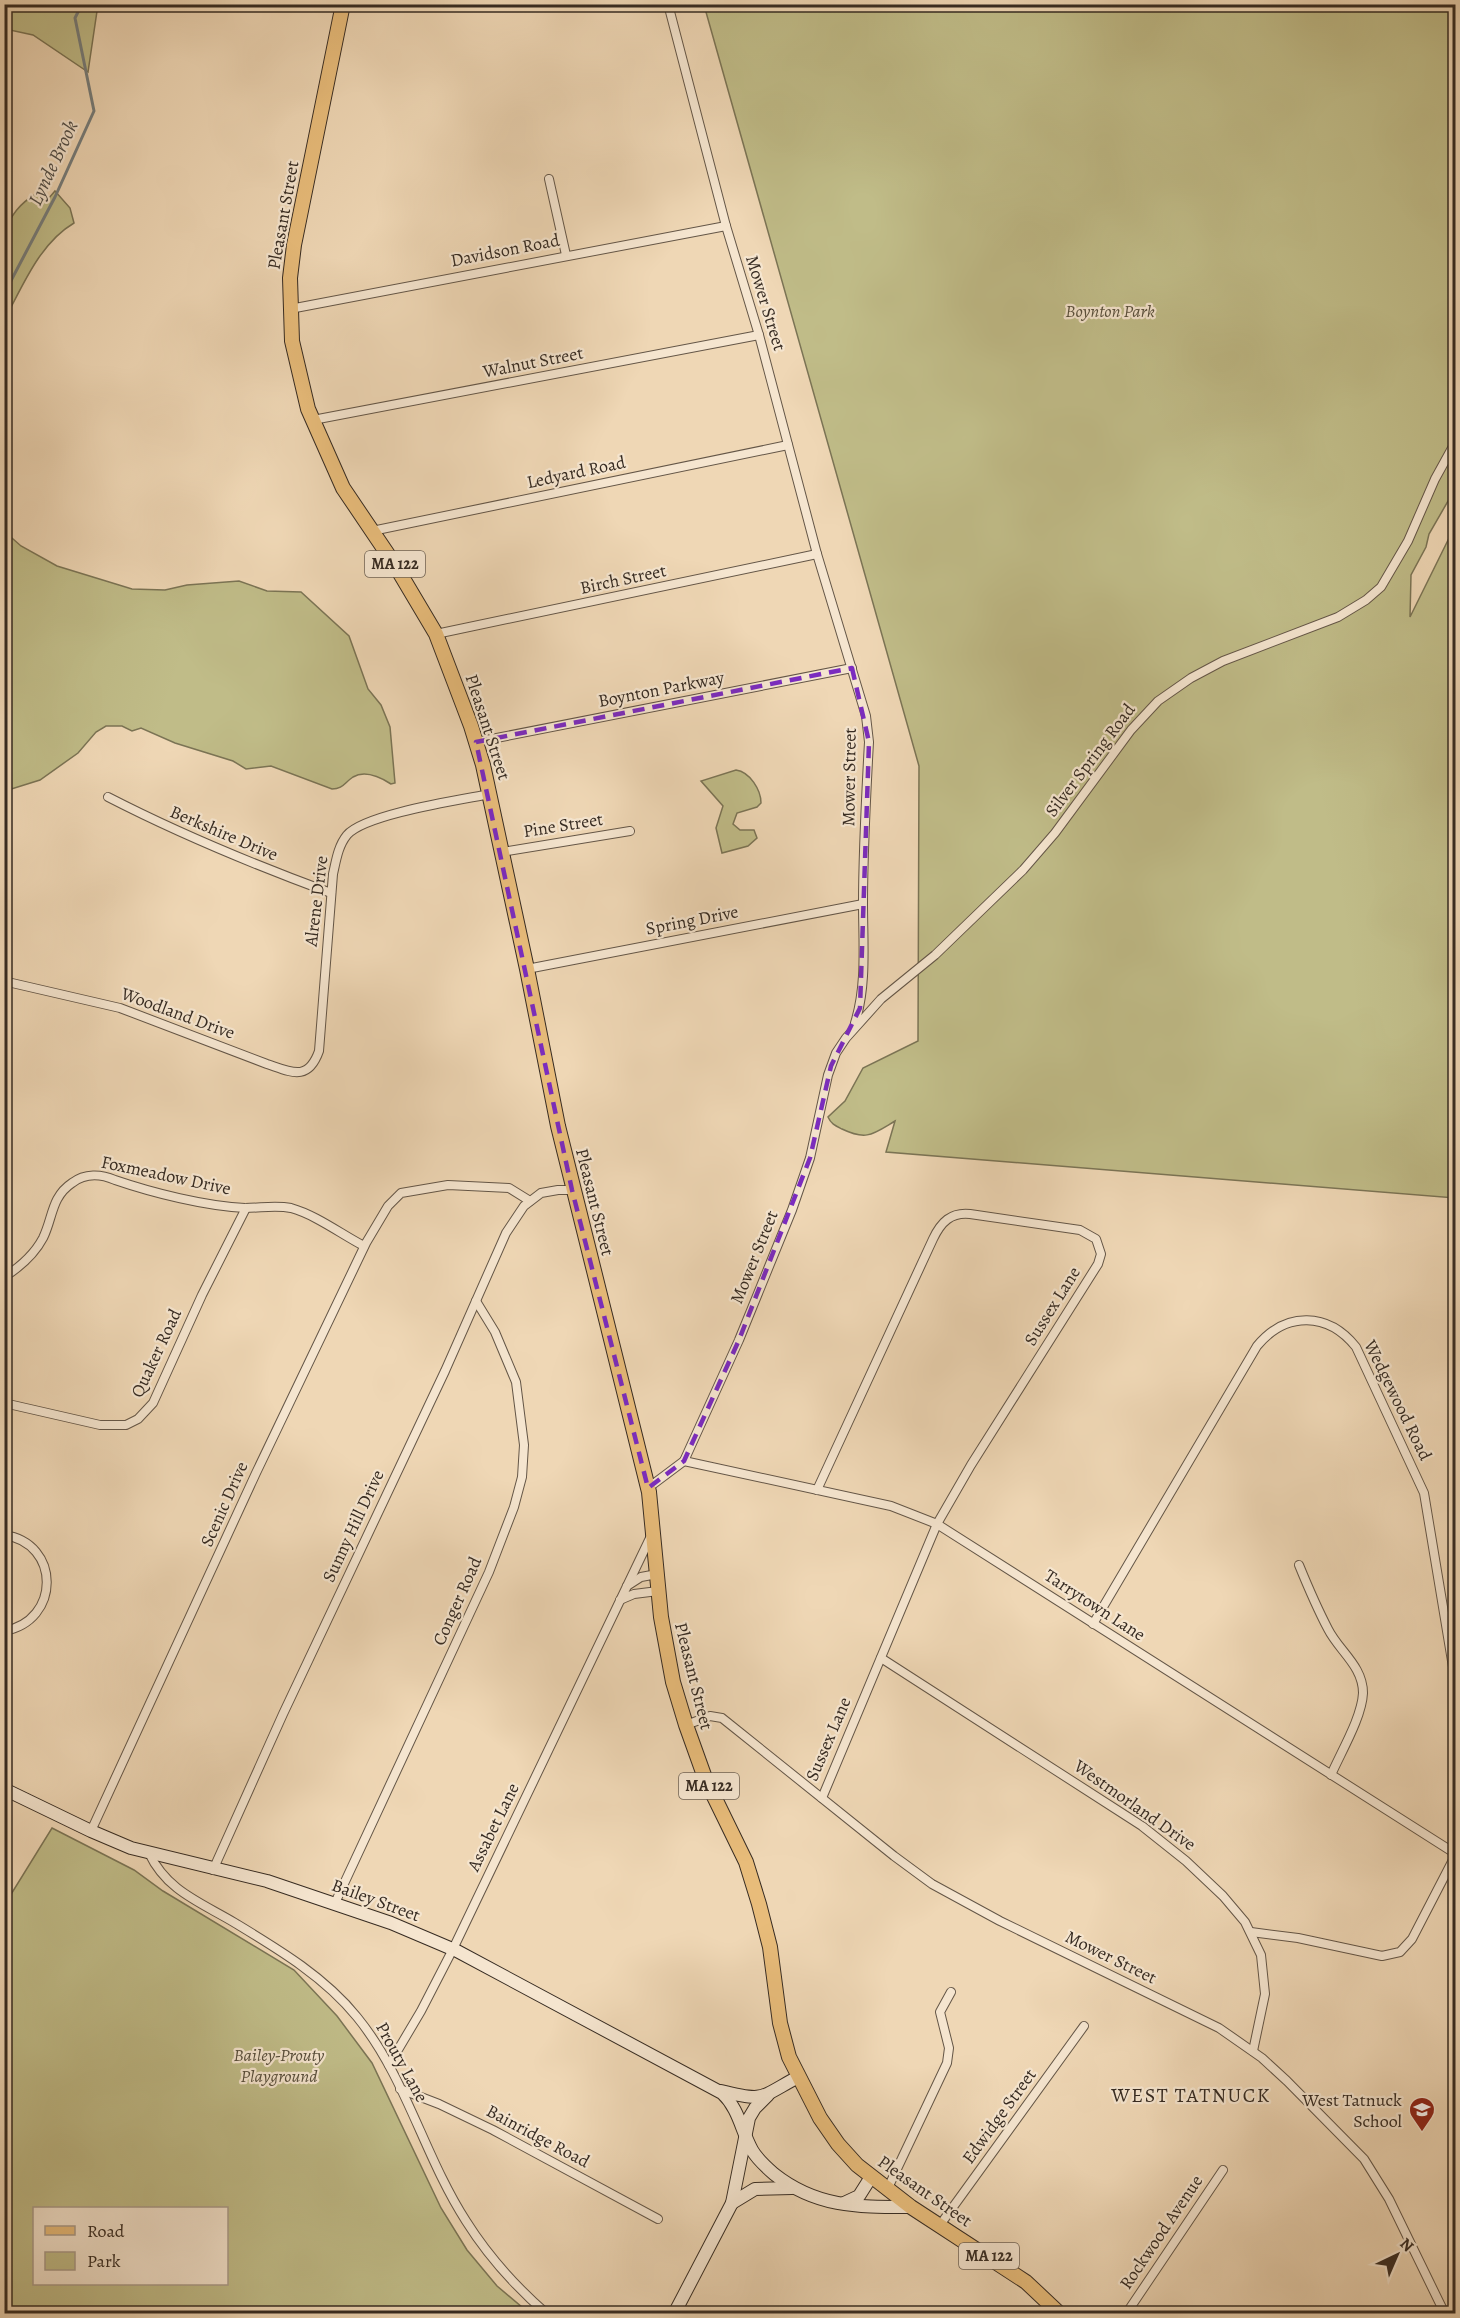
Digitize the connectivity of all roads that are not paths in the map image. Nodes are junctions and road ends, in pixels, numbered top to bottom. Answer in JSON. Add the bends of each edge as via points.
{"nodes":[{"id":1,"x":343,"y":4,"type":"edge"},
{"id":2,"x":668,"y":4,"type":"edge"},
{"id":3,"x":549,"y":179,"type":"dead end"},
{"id":4,"x":726,"y":226,"type":"junction"},
{"id":5,"x":566,"y":255,"type":"junction"},
{"id":6,"x":290,"y":309,"type":"junction"},
{"id":7,"x":759,"y":335,"type":"junction"},
{"id":8,"x":313,"y":420,"type":"junction"},
{"id":9,"x":1455,"y":441,"type":"edge"},
{"id":10,"x":788,"y":445,"type":"junction"},
{"id":11,"x":372,"y":531,"type":"junction"},
{"id":12,"x":817,"y":554,"type":"junction"},
{"id":13,"x":436,"y":634,"type":"junction"},
{"id":14,"x":852,"y":668,"type":"junction"},
{"id":15,"x":476,"y":742,"type":"junction"},
{"id":16,"x":490,"y":794,"type":"junction"},
{"id":17,"x":108,"y":797,"type":"dead end"},
{"id":18,"x":630,"y":831,"type":"dead end"},
{"id":19,"x":502,"y":852,"type":"junction"},
{"id":20,"x":331,"y":893,"type":"junction"},
{"id":21,"x":863,"y":904,"type":"junction"},
{"id":22,"x":527,"y":969,"type":"junction"},
{"id":23,"x":12,"y":984,"type":"dead end"},
{"id":24,"x":853,"y":1029,"type":"junction"},
{"id":25,"x":319,"y":1051,"type":"joint"},
{"id":26,"x":572,"y":1190,"type":"junction"},
{"id":27,"x":530,"y":1201,"type":"junction"},
{"id":28,"x":246,"y":1208,"type":"junction"},
{"id":29,"x":364,"y":1246,"type":"junction"},
{"id":30,"x":4,"y":1277,"type":"edge"},
{"id":31,"x":476,"y":1301,"type":"junction"},
{"id":32,"x":4,"y":1403,"type":"edge"},
{"id":33,"x":684,"y":1461,"type":"junction"},
{"id":34,"x":648,"y":1488,"type":"junction"},
{"id":35,"x":817,"y":1490,"type":"junction"},
{"id":36,"x":937,"y":1524,"type":"junction"},
{"id":37,"x":654,"y":1531,"type":"junction"},
{"id":38,"x":4,"y":1535,"type":"edge"},
{"id":39,"x":1299,"y":1566,"type":"dead end"},
{"id":40,"x":657,"y":1574,"type":"junction"},
{"id":41,"x":626,"y":1588,"type":"junction"},
{"id":42,"x":658,"y":1591,"type":"junction"},
{"id":43,"x":620,"y":1600,"type":"junction"},
{"id":44,"x":1093,"y":1624,"type":"junction"},
{"id":45,"x":4,"y":1631,"type":"edge"},
{"id":46,"x":881,"y":1658,"type":"junction"},
{"id":47,"x":1455,"y":1685,"type":"edge"},
{"id":48,"x":686,"y":1725,"type":"junction"},
{"id":49,"x":1331,"y":1775,"type":"junction"},
{"id":50,"x":4,"y":1789,"type":"edge"},
{"id":51,"x":822,"y":1798,"type":"junction"},
{"id":52,"x":91,"y":1831,"type":"junction"},
{"id":53,"x":148,"y":1853,"type":"junction"},
{"id":54,"x":1455,"y":1854,"type":"edge"},
{"id":55,"x":213,"y":1870,"type":"junction"},
{"id":56,"x":335,"y":1903,"type":"junction"},
{"id":57,"x":1251,"y":1932,"type":"junction"},
{"id":58,"x":453,"y":1949,"type":"junction"},
{"id":59,"x":951,"y":1992,"type":"dead end"},
{"id":60,"x":1084,"y":2026,"type":"dead end"},
{"id":61,"x":1253,"y":2051,"type":"junction"},
{"id":62,"x":389,"y":2065,"type":"junction"},
{"id":63,"x":798,"y":2077,"type":"junction"},
{"id":64,"x":400,"y":2089,"type":"junction"},
{"id":65,"x":717,"y":2090,"type":"junction"},
{"id":66,"x":768,"y":2095,"type":"junction"},
{"id":67,"x":746,"y":2135,"type":"junction"},
{"id":68,"x":1223,"y":2170,"type":"dead end"},
{"id":69,"x":871,"y":2177,"type":"junction"},
{"id":70,"x":792,"y":2188,"type":"junction"},
{"id":71,"x":887,"y":2190,"type":"junction"},
{"id":72,"x":732,"y":2203,"type":"junction"},
{"id":73,"x":840,"y":2204,"type":"junction"},
{"id":74,"x":911,"y":2207,"type":"junction"},
{"id":75,"x":658,"y":2219,"type":"dead end"},
{"id":76,"x":940,"y":2225,"type":"junction"},
{"id":77,"x":547,"y":2313,"type":"edge"},
{"id":78,"x":674,"y":2313,"type":"edge"},
{"id":79,"x":1060,"y":2313,"type":"edge"},
{"id":80,"x":1126,"y":2313,"type":"edge"},
{"id":81,"x":1445,"y":2313,"type":"edge"}],
"edges":[{"from":1,"to":6,"type":"main road","name":"Pleasant Street","number":"MA 122","via":[[302,198],[290,278]]},
{"from":2,"to":4,"type":"street","name":"Mower Street"},
{"from":3,"to":5,"type":"street"},
{"from":4,"to":5,"type":"street","name":"Davidson Road"},
{"from":4,"to":7,"type":"street","name":"Mower Street"},
{"from":5,"to":6,"type":"street","name":"Davidson Road"},
{"from":6,"to":8,"type":"main road","name":"Pleasant Street","number":"MA 122","via":[[299,377]]},
{"from":7,"to":8,"type":"street","name":"Walnut Street"},
{"from":7,"to":10,"type":"street","name":"Mower Street"},
{"from":8,"to":11,"type":"main road","name":"Pleasant Street","number":"MA 122","via":[[343,488]]},
{"from":9,"to":24,"type":"street","name":"Silver Spring Road","via":[[1381,587],[1338,617],[1223,661],[1158,700],[1023,870]]},
{"from":10,"to":11,"type":"street","name":"Ledyard Road"},
{"from":10,"to":12,"type":"street","name":"Mower Street"},
{"from":11,"to":13,"type":"main road","name":"Pleasant Street","number":"MA 122"},
{"from":12,"to":13,"type":"street","name":"Birch Street"},
{"from":12,"to":14,"type":"street","name":"Mower Street"},
{"from":13,"to":15,"type":"main road","name":"Pleasant Street","number":"MA 122"},
{"from":14,"to":15,"type":"street","name":"Boynton Parkway"},
{"from":14,"to":21,"type":"street","name":"Mower Street","via":[[869,742]]},
{"from":15,"to":16,"type":"main road","name":"Pleasant Street","number":"MA 122"},
{"from":16,"to":19,"type":"main road","name":"Pleasant Street","number":"MA 122"},
{"from":16,"to":20,"type":"street","name":"Alrene Drive","via":[[356,827],[339,850]]},
{"from":17,"to":20,"type":"street","name":"Berkshire Drive","via":[[162,825]]},
{"from":18,"to":19,"type":"street","name":"Pine Street"},
{"from":19,"to":22,"type":"main road","name":"Pleasant Street","number":"MA 122"},
{"from":20,"to":25,"type":"street","name":"Alrene Drive"},
{"from":21,"to":22,"type":"street","name":"Spring Drive"},
{"from":21,"to":24,"type":"street","name":"Mower Street","via":[[862,988]]},
{"from":22,"to":26,"type":"main road","name":"Pleasant Street","number":"MA 122"},
{"from":23,"to":25,"type":"street","name":"Woodland Drive","via":[[120,1008],[290,1072],[312,1067]]},
{"from":24,"to":33,"type":"street","name":"Mower Street","via":[[831,1066],[810,1158],[781,1239]]},
{"from":26,"to":27,"type":"street","via":[[542,1193]]},
{"from":26,"to":34,"type":"main road","name":"Pleasant Street","number":"MA 122"},
{"from":27,"to":29,"type":"street","name":"Scenic Drive","via":[[509,1188],[457,1186],[410,1190],[388,1206]]},
{"from":27,"to":31,"type":"street","name":"Sunny Hill Drive","via":[[506,1233]]},
{"from":28,"to":29,"type":"street","name":"Foxmeadow Drive","via":[[293,1209]]},
{"from":28,"to":30,"type":"street","name":"Foxmeadow Drive","via":[[163,1194],[104,1176],[81,1178],[57,1196],[42,1239],[31,1256]]},
{"from":28,"to":32,"type":"street","name":"Quaker Road","via":[[153,1403],[138,1419],[126,1425],[100,1425]]},
{"from":29,"to":52,"type":"street","name":"Scenic Drive"},
{"from":31,"to":55,"type":"street","name":"Sunny Hill Drive"},
{"from":31,"to":56,"type":"street","name":"Conger Road","via":[[495,1332],[516,1382],[524,1445],[522,1476],[489,1572]]},
{"from":33,"to":34,"type":"street","name":"Mower Street"},
{"from":33,"to":35,"type":"street","name":"Tarrytown Lane"},
{"from":34,"to":37,"type":"main road","name":"Pleasant Street","number":"MA 122"},
{"from":35,"to":36,"type":"street","name":"Tarrytown Lane","via":[[891,1506]]},
{"from":35,"to":36,"type":"street","name":"Sussex Lane","via":[[942,1223],[964,1214],[1087,1232],[1100,1246],[1098,1264]]},
{"from":36,"to":44,"type":"street","name":"Tarrytown Lane"},
{"from":36,"to":46,"type":"street","name":"Sussex Lane"},
{"from":37,"to":40,"type":"main road","name":"Pleasant Street","number":"MA 122"},
{"from":37,"to":41,"type":"street","name":"Assabet Lane"},
{"from":38,"to":45,"type":"street","via":[[24,1542],[36,1552],[47,1581],[43,1604],[33,1617]]},
{"from":39,"to":49,"type":"street","via":[[1329,1631],[1356,1667],[1362,1685],[1359,1712]]},
{"from":40,"to":41,"type":"street","via":[[636,1579]]},
{"from":40,"to":42,"type":"main road","name":"Pleasant Street","number":"MA 122"},
{"from":41,"to":43,"type":"street","name":"Assabet Lane"},
{"from":42,"to":43,"type":"street"},
{"from":42,"to":48,"type":"main road","name":"Pleasant Street","number":"MA 122","via":[[673,1682]]},
{"from":43,"to":58,"type":"street","name":"Assabet Lane"},
{"from":44,"to":47,"type":"street","name":"Wedgewood Road","via":[[1257,1346],[1284,1324],[1318,1321],[1340,1330],[1356,1347],[1424,1493]]},
{"from":44,"to":49,"type":"street","name":"Tarrytown Lane"},
{"from":46,"to":51,"type":"street","name":"Sussex Lane"},
{"from":46,"to":57,"type":"street","name":"Westmorland Drive","via":[[1165,1843],[1223,1896]]},
{"from":48,"to":51,"type":"street","name":"Mower Street","via":[[710,1716],[722,1718]]},
{"from":48,"to":63,"type":"main road","name":"Pleasant Street","number":"MA 122","via":[[705,1778],[746,1862],[770,1947],[783,2035]]},
{"from":49,"to":54,"type":"street","name":"Tarrytown Lane"},
{"from":50,"to":52,"type":"street","name":"Bailey Street"},
{"from":51,"to":61,"type":"street","name":"Mower Street","via":[[945,1892],[1213,2025]]},
{"from":52,"to":53,"type":"street","name":"Bailey Street"},
{"from":53,"to":55,"type":"street","name":"Bailey Street"},
{"from":53,"to":62,"type":"street","name":"Prouty Lane","via":[[174,1888],[281,1951],[323,1983],[357,2015]]},
{"from":54,"to":57,"type":"street","via":[[1412,1939],[1395,1954],[1375,1955]]},
{"from":55,"to":56,"type":"street","name":"Bailey Street","via":[[267,1881]]},
{"from":56,"to":58,"type":"street","name":"Bailey Street"},
{"from":57,"to":61,"type":"street","name":"Westmorland Drive","via":[[1261,1955],[1265,1981],[1264,2007]]},
{"from":58,"to":62,"type":"street","name":"Assabet Lane","via":[[422,2012]]},
{"from":58,"to":65,"type":"street","name":"Bailey Street"},
{"from":59,"to":71,"type":"street","via":[[940,2012],[949,2048],[947,2063]]},
{"from":60,"to":76,"type":"street","name":"Edwidge Street"},
{"from":61,"to":81,"type":"street","name":"Mower Street","via":[[1345,2138],[1372,2171]]},
{"from":62,"to":64,"type":"street","name":"Prouty Lane"},
{"from":63,"to":66,"type":"street"},
{"from":63,"to":69,"type":"main road","name":"Pleasant Street","number":"MA 122","via":[[829,2132]]},
{"from":64,"to":75,"type":"street","name":"Bainridge Road","via":[[493,2130]]},
{"from":64,"to":77,"type":"street","name":"Prouty Lane","via":[[465,2220],[508,2277]]},
{"from":65,"to":66,"type":"street","name":"Bailey Street","via":[[750,2098]]},
{"from":65,"to":67,"type":"street","name":"Bailey Street","via":[[734,2107]]},
{"from":66,"to":67,"type":"street","via":[[752,2112]]},
{"from":67,"to":70,"type":"street","name":"Bailey Street","via":[[752,2151]]},
{"from":67,"to":72,"type":"street"},
{"from":68,"to":80,"type":"street","name":"Rockwood Avenue"},
{"from":69,"to":71,"type":"main road","name":"Pleasant Street","number":"MA 122"},
{"from":69,"to":73,"type":"street","via":[[859,2196]]},
{"from":70,"to":72,"type":"street","via":[[755,2189]]},
{"from":70,"to":73,"type":"street"},
{"from":71,"to":74,"type":"main road","name":"Pleasant Street","number":"MA 122"},
{"from":72,"to":78,"type":"street"},
{"from":73,"to":74,"type":"street"},
{"from":74,"to":76,"type":"main road","name":"Pleasant Street","number":"MA 122"},
{"from":76,"to":79,"type":"main road","name":"Pleasant Street","number":"MA 122","via":[[1017,2275]]}]}
